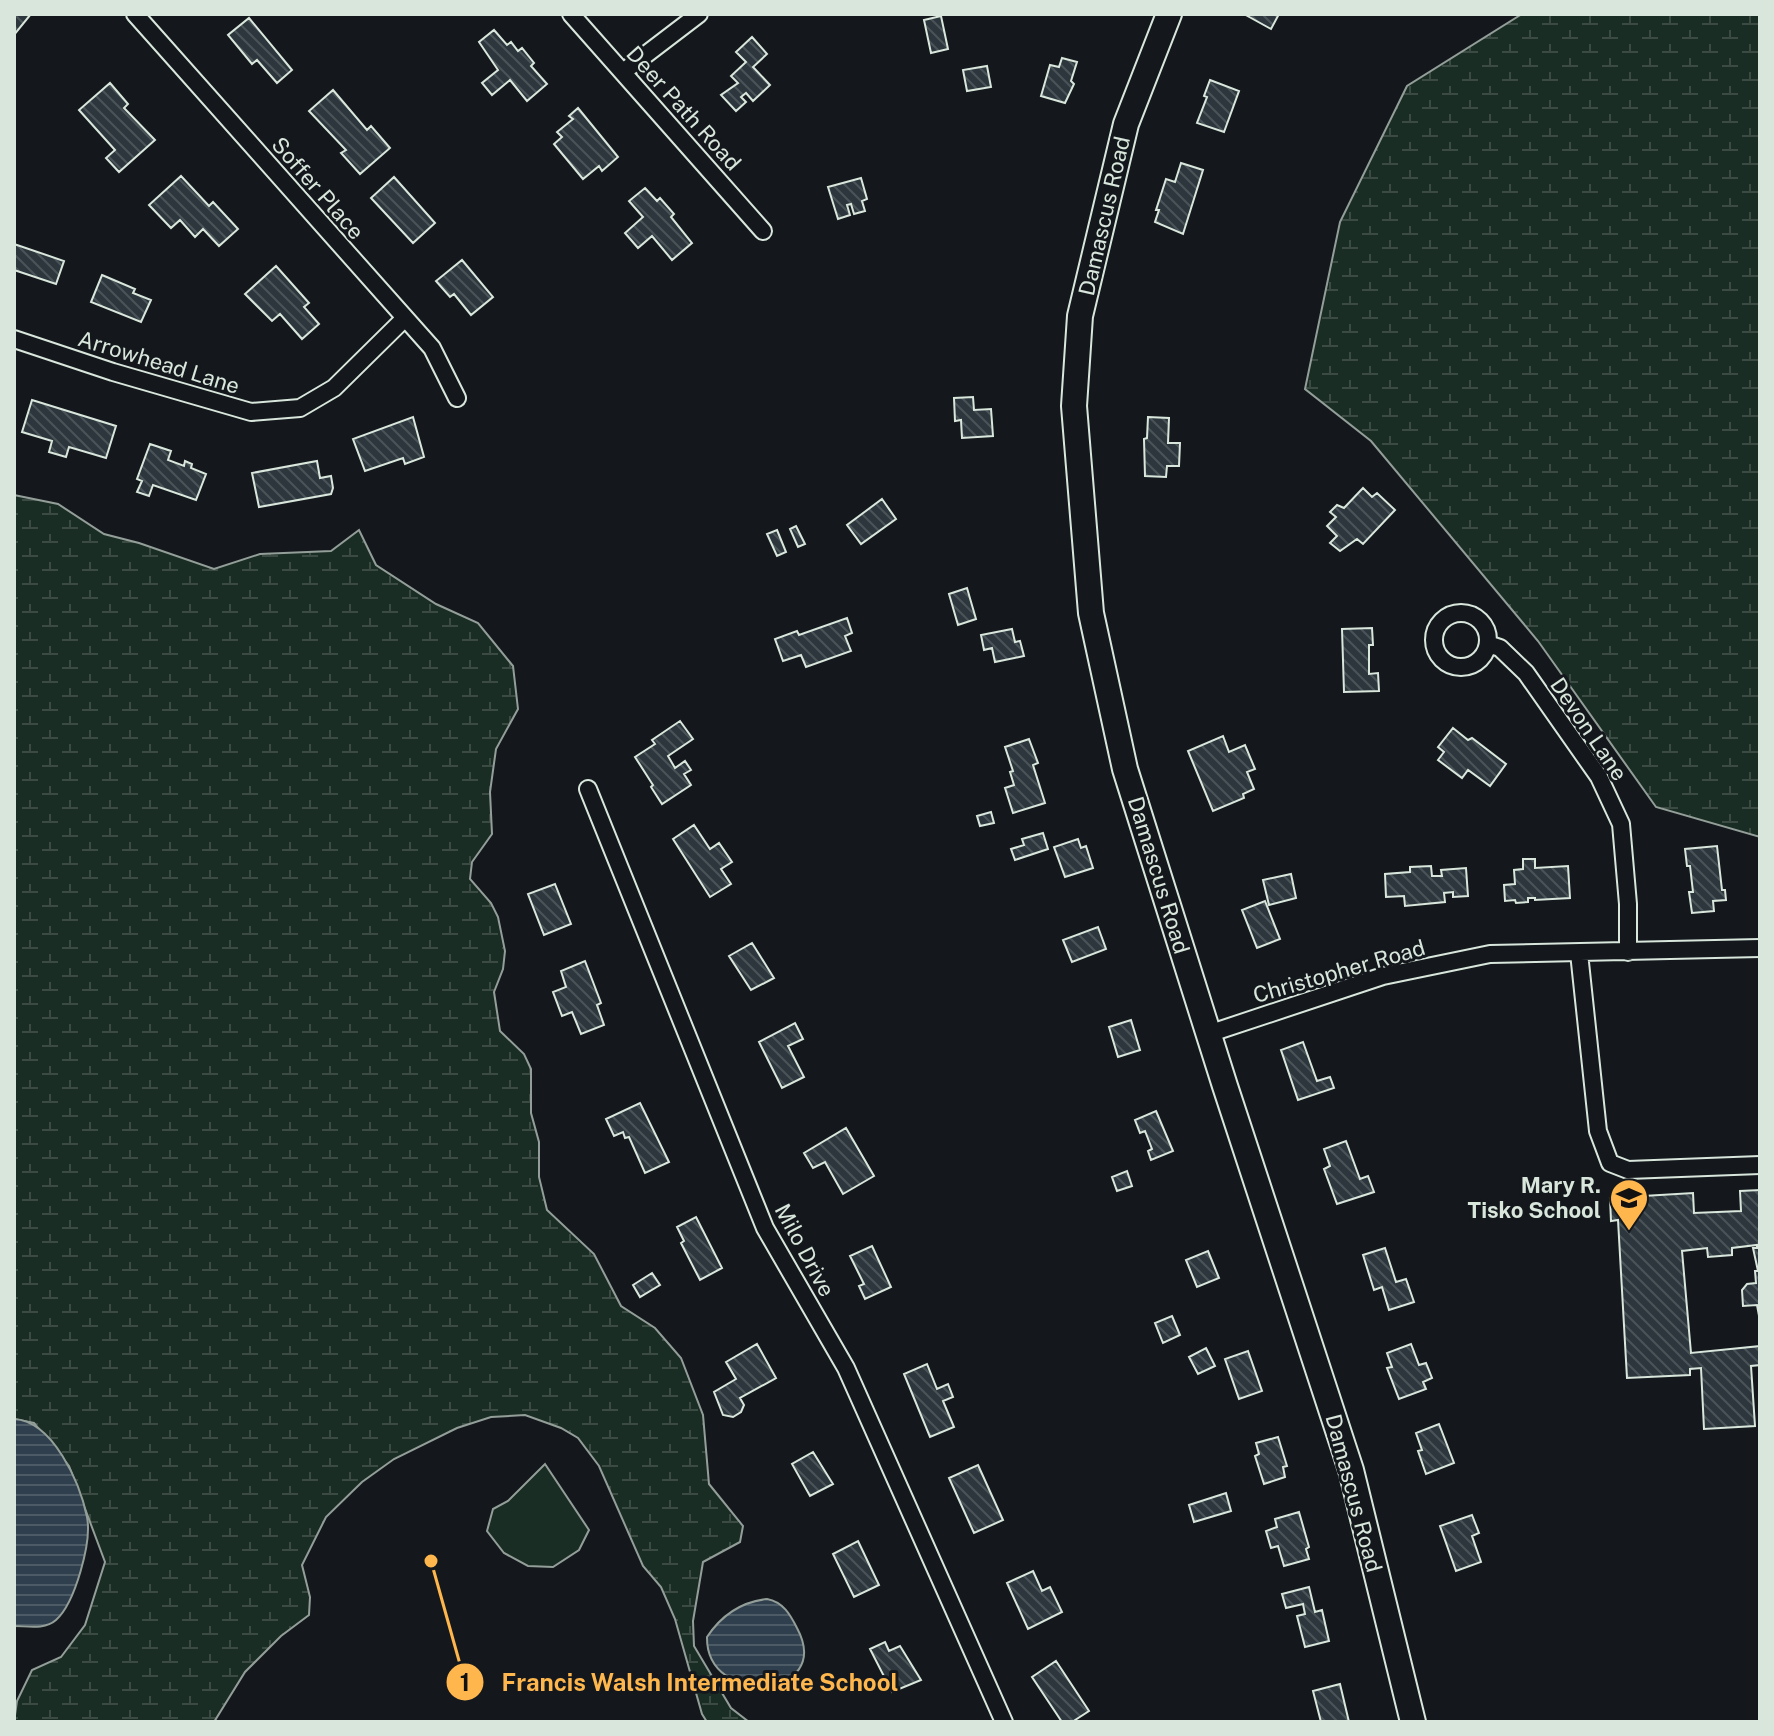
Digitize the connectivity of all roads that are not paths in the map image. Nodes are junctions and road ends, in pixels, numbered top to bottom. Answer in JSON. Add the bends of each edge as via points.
{"nodes":[{"id":1,"x":135,"y":14,"type":"edge"},
{"id":2,"x":571,"y":14,"type":"edge"},
{"id":3,"x":699,"y":14,"type":"edge"},
{"id":4,"x":1169,"y":14,"type":"edge"},
{"id":5,"x":623,"y":72,"type":"junction"},
{"id":6,"x":763,"y":231,"type":"dead end"},
{"id":7,"x":404,"y":319,"type":"junction"},
{"id":8,"x":14,"y":339,"type":"edge"},
{"id":9,"x":457,"y":398,"type":"dead end"},
{"id":10,"x":1488,"y":644,"type":"dead end"},
{"id":11,"x":588,"y":789,"type":"dead end"},
{"id":12,"x":1760,"y":948,"type":"edge"},
{"id":13,"x":1628,"y":952,"type":"junction"},
{"id":14,"x":1579,"y":953,"type":"junction"},
{"id":15,"x":1208,"y":1034,"type":"junction"},
{"id":16,"x":1760,"y":1165,"type":"edge"},
{"id":17,"x":1004,"y":1722,"type":"edge"},
{"id":18,"x":1413,"y":1722,"type":"edge"}],
"edges":[{"from":1,"to":7,"type":"street","name":"Soffer Place"},
{"from":2,"to":5,"type":"street","name":"Deer Path Road"},
{"from":3,"to":5,"type":"street"},
{"from":4,"to":15,"type":"street","name":"Damascus Road","via":[[1126,124],[1080,316],[1074,406],[1091,613],[1125,769]]},
{"from":5,"to":6,"type":"street","name":"Deer Path Road"},
{"from":7,"to":8,"type":"street","name":"Arrowhead Lane","via":[[334,388],[300,408],[251,412]]},
{"from":7,"to":9,"type":"street","name":"Soffer Place","via":[[432,348]]},
{"from":10,"to":13,"type":"street","name":"Devon Lane","via":[[1500,648],[1526,673],[1599,777],[1621,824]]},
{"from":11,"to":17,"type":"street","name":"Milo Drive","via":[[765,1228],[846,1368]]},
{"from":12,"to":13,"type":"street","name":"Christopher Road"},
{"from":13,"to":14,"type":"street","name":"Christopher Road"},
{"from":14,"to":15,"type":"street","name":"Christopher Road","via":[[1490,954],[1383,976]]},
{"from":14,"to":16,"type":"street","via":[[1598,1131],[1610,1163],[1628,1170]]},
{"from":15,"to":18,"type":"street","name":"Damascus Road","via":[[1351,1470]]}]}
